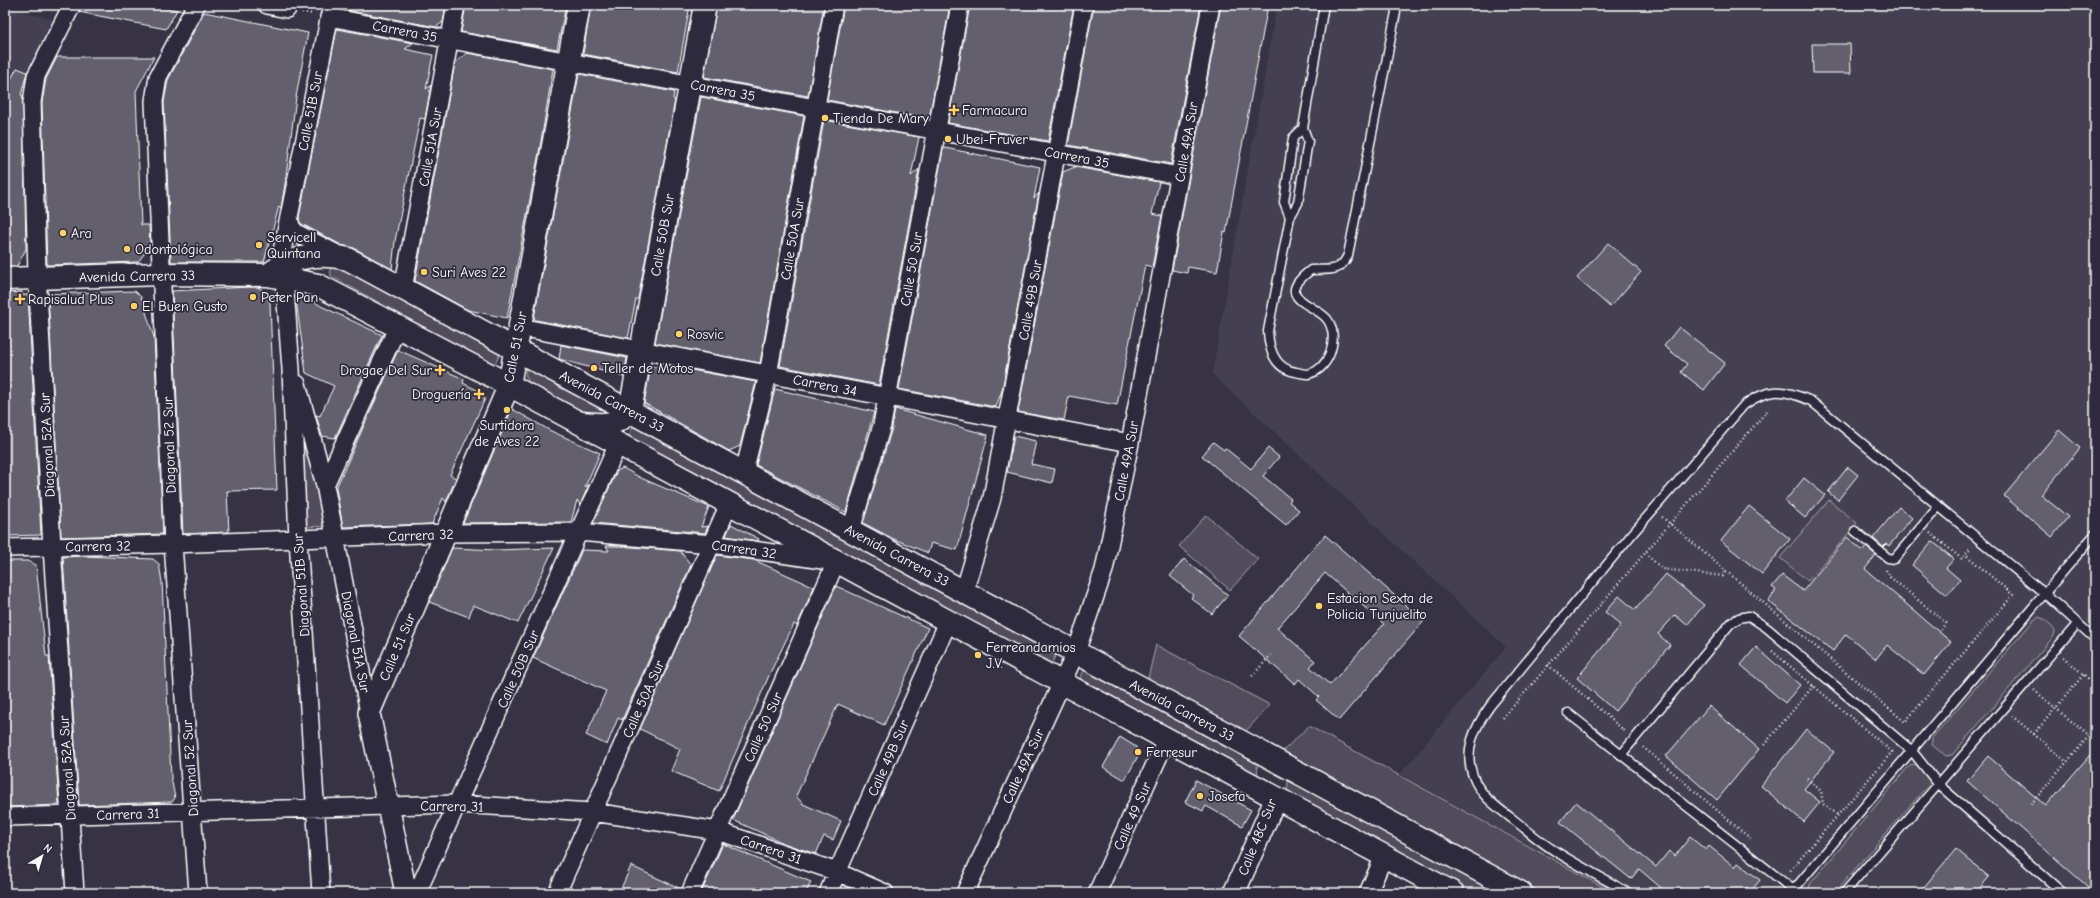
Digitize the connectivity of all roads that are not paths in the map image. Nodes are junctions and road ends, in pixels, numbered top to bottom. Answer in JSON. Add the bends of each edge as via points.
{"nodes":[{"id":1,"x":72,"y":5,"type":"edge"},
{"id":2,"x":196,"y":5,"type":"edge"},
{"id":3,"x":267,"y":5,"type":"edge"},
{"id":4,"x":456,"y":5,"type":"edge"},
{"id":5,"x":579,"y":5,"type":"edge"},
{"id":6,"x":705,"y":5,"type":"edge"},
{"id":7,"x":834,"y":5,"type":"edge"},
{"id":8,"x":960,"y":5,"type":"edge"},
{"id":9,"x":1084,"y":5,"type":"edge"},
{"id":10,"x":1211,"y":5,"type":"edge"},
{"id":11,"x":1324,"y":5,"type":"edge"},
{"id":12,"x":1394,"y":5,"type":"edge"},
{"id":13,"x":287,"y":9,"type":"road end"},
{"id":14,"x":331,"y":11,"type":"edge"},
{"id":15,"x":450,"y":39,"type":"junction"},
{"id":16,"x":569,"y":62,"type":"junction"},
{"id":17,"x":690,"y":84,"type":"junction"},
{"id":18,"x":816,"y":108,"type":"junction"},
{"id":19,"x":1303,"y":128,"type":"junction"},
{"id":20,"x":937,"y":130,"type":"junction"},
{"id":21,"x":1057,"y":153,"type":"junction"},
{"id":22,"x":1179,"y":176,"type":"junction"},
{"id":23,"x":1290,"y":217,"type":"junction"},
{"id":24,"x":289,"y":218,"type":"junction"},
{"id":25,"x":348,"y":259,"type":"junction"},
{"id":26,"x":277,"y":272,"type":"junction"},
{"id":27,"x":161,"y":274,"type":"junction"},
{"id":28,"x":38,"y":278,"type":"junction"},
{"id":29,"x":5,"y":279,"type":"edge"},
{"id":30,"x":403,"y":289,"type":"junction"},
{"id":31,"x":398,"y":326,"type":"junction"},
{"id":32,"x":519,"y":328,"type":"junction"},
{"id":33,"x":516,"y":349,"type":"junction"},
{"id":34,"x":641,"y":350,"type":"junction"},
{"id":35,"x":291,"y":369,"type":"junction"},
{"id":36,"x":768,"y":375,"type":"junction"},
{"id":37,"x":509,"y":385,"type":"junction"},
{"id":38,"x":887,"y":397,"type":"junction"},
{"id":39,"x":630,"y":411,"type":"junction"},
{"id":40,"x":1008,"y":420,"type":"junction"},
{"id":41,"x":579,"y":423,"type":"junction"},
{"id":42,"x":1130,"y":443,"type":"junction"},
{"id":43,"x":618,"y":444,"type":"junction"},
{"id":44,"x":744,"y":472,"type":"junction"},
{"id":45,"x":325,"y":485,"type":"junction"},
{"id":46,"x":729,"y":504,"type":"junction"},
{"id":47,"x":1939,"y":506,"type":"junction"},
{"id":48,"x":851,"y":530,"type":"junction"},
{"id":49,"x":1855,"y":531,"type":"dead end"},
{"id":50,"x":578,"y":532,"type":"junction"},
{"id":51,"x":445,"y":533,"type":"junction"},
{"id":52,"x":2095,"y":534,"type":"edge"},
{"id":53,"x":336,"y":538,"type":"junction"},
{"id":54,"x":298,"y":539,"type":"junction"},
{"id":55,"x":173,"y":544,"type":"junction"},
{"id":56,"x":712,"y":544,"type":"junction"},
{"id":57,"x":52,"y":547,"type":"junction"},
{"id":58,"x":5,"y":548,"type":"edge"},
{"id":59,"x":836,"y":562,"type":"junction"},
{"id":60,"x":964,"y":592,"type":"junction"},
{"id":61,"x":2045,"y":594,"type":"junction"},
{"id":62,"x":948,"y":622,"type":"junction"},
{"id":63,"x":2078,"y":623,"type":"junction"},
{"id":64,"x":2095,"y":639,"type":"edge"},
{"id":65,"x":1076,"y":652,"type":"junction"},
{"id":66,"x":1062,"y":684,"type":"junction"},
{"id":67,"x":370,"y":713,"type":"junction"},
{"id":68,"x":1568,"y":713,"type":"dead end"},
{"id":69,"x":1166,"y":740,"type":"junction"},
{"id":70,"x":1912,"y":751,"type":"junction"},
{"id":71,"x":1621,"y":755,"type":"junction"},
{"id":72,"x":1268,"y":756,"type":"junction"},
{"id":73,"x":1939,"y":785,"type":"junction"},
{"id":74,"x":1276,"y":798,"type":"junction"},
{"id":75,"x":457,"y":804,"type":"junction"},
{"id":76,"x":388,"y":806,"type":"junction"},
{"id":77,"x":316,"y":808,"type":"junction"},
{"id":78,"x":193,"y":812,"type":"junction"},
{"id":79,"x":593,"y":812,"type":"junction"},
{"id":80,"x":70,"y":816,"type":"junction"},
{"id":81,"x":5,"y":817,"type":"edge"},
{"id":82,"x":718,"y":831,"type":"junction"},
{"id":83,"x":1384,"y":856,"type":"junction"},
{"id":84,"x":837,"y":872,"type":"junction"},
{"id":85,"x":1794,"y":892,"type":"edge"},
{"id":86,"x":75,"y":893,"type":"edge"},
{"id":87,"x":198,"y":893,"type":"edge"},
{"id":88,"x":321,"y":893,"type":"edge"},
{"id":89,"x":406,"y":893,"type":"edge"},
{"id":90,"x":416,"y":893,"type":"edge"},
{"id":91,"x":557,"y":893,"type":"edge"},
{"id":92,"x":690,"y":893,"type":"edge"},
{"id":93,"x":828,"y":893,"type":"edge"},
{"id":94,"x":886,"y":893,"type":"edge"},
{"id":95,"x":965,"y":893,"type":"edge"},
{"id":96,"x":1097,"y":893,"type":"edge"},
{"id":97,"x":1234,"y":893,"type":"edge"},
{"id":98,"x":1368,"y":893,"type":"edge"},
{"id":99,"x":1453,"y":893,"type":"edge"},
{"id":100,"x":1521,"y":893,"type":"edge"},
{"id":101,"x":1629,"y":893,"type":"edge"},
{"id":102,"x":1844,"y":893,"type":"edge"},
{"id":103,"x":2063,"y":893,"type":"edge"}],
"edges":[{"from":1,"to":28,"type":"street","name":"Diagonal 52A Sur","via":[[36,76],[33,88]]},
{"from":2,"to":27,"type":"street","name":"Diagonal 52 Sur","via":[[165,61],[154,101]]},
{"from":3,"to":13,"type":"street"},
{"from":4,"to":15,"type":"street","name":"Calle 51A Sur"},
{"from":5,"to":16,"type":"main road","name":"Calle 51 Sur"},
{"from":6,"to":17,"type":"main road","name":"Calle 50B Sur"},
{"from":7,"to":18,"type":"street","name":"Calle 50A Sur"},
{"from":8,"to":20,"type":"street","name":"Calle 50 Sur"},
{"from":9,"to":21,"type":"street","name":"Calle 49B Sur"},
{"from":10,"to":22,"type":"street","name":"Calle 49A Sur"},
{"from":11,"to":19,"type":"lane"},
{"from":12,"to":23,"type":"lane","via":[[1396,12],[1348,255],[1344,264],[1336,269],[1311,270],[1298,282],[1296,292],[1300,301],[1327,319],[1334,334],[1330,353],[1322,368],[1308,374],[1289,371],[1275,360],[1269,346],[1268,331]]},
{"from":14,"to":15,"type":"street","name":"Carrera 35"},
{"from":14,"to":24,"type":"street","name":"Calle 51B Sur"},
{"from":15,"to":16,"type":"street","name":"Carrera 35"},
{"from":15,"to":30,"type":"street","name":"Calle 51A Sur"},
{"from":16,"to":17,"type":"street","name":"Carrera 35"},
{"from":16,"to":32,"type":"main road","name":"Calle 51 Sur"},
{"from":17,"to":18,"type":"street","name":"Carrera 35"},
{"from":17,"to":34,"type":"main road","name":"Calle 50B Sur"},
{"from":18,"to":20,"type":"street","name":"Carrera 35"},
{"from":18,"to":36,"type":"street","name":"Calle 50A Sur"},
{"from":19,"to":23,"type":"lane","via":[[1308,142],[1298,203]]},
{"from":19,"to":23,"type":"lane","via":[[1293,138],[1284,202]]},
{"from":20,"to":21,"type":"street","name":"Carrera 35"},
{"from":20,"to":38,"type":"street","name":"Calle 50 Sur"},
{"from":21,"to":22,"type":"street","name":"Carrera 35"},
{"from":21,"to":40,"type":"street","name":"Calle 49B Sur"},
{"from":22,"to":42,"type":"street","name":"Calle 49A Sur"},
{"from":24,"to":25,"type":"street","via":[[296,233]]},
{"from":24,"to":26,"type":"street","name":"Calle 51B Sur"},
{"from":25,"to":26,"type":"main road","name":"Avenida Carrera 33","via":[[336,256],[300,258]]},
{"from":25,"to":30,"type":"main road","name":"Avenida Carrera 33"},
{"from":26,"to":27,"type":"main road","name":"Avenida Carrera 33"},
{"from":26,"to":31,"type":"main road","name":"Avenida Carrera 33","via":[[324,287]]},
{"from":26,"to":35,"type":"street","name":"Diagonal 51B Sur"},
{"from":27,"to":28,"type":"main road","name":"Avenida Carrera 33"},
{"from":27,"to":55,"type":"street","name":"Diagonal 52 Sur"},
{"from":28,"to":29,"type":"main road","name":"Avenida Carrera 33"},
{"from":28,"to":57,"type":"street","name":"Diagonal 52A Sur"},
{"from":30,"to":33,"type":"main road","name":"Avenida Carrera 33"},
{"from":31,"to":37,"type":"main road","name":"Avenida Carrera 33"},
{"from":31,"to":45,"type":"street"},
{"from":32,"to":33,"type":"main road","name":"Calle 51 Sur"},
{"from":32,"to":34,"type":"street","name":"Carrera 34"},
{"from":33,"to":37,"type":"main road","name":"Calle 51 Sur"},
{"from":33,"to":39,"type":"main road","name":"Avenida Carrera 33"},
{"from":34,"to":36,"type":"street","name":"Carrera 34"},
{"from":34,"to":39,"type":"main road","name":"Calle 50B Sur"},
{"from":35,"to":45,"type":"street","name":"Diagonal 51A Sur","via":[[301,393]]},
{"from":35,"to":54,"type":"street","name":"Diagonal 51B Sur"},
{"from":36,"to":38,"type":"street","name":"Carrera 34"},
{"from":36,"to":44,"type":"street","name":"Calle 50A Sur"},
{"from":37,"to":41,"type":"main road","name":"Avenida Carrera 33"},
{"from":37,"to":51,"type":"street","name":"Calle 51 Sur"},
{"from":38,"to":40,"type":"street","name":"Carrera 34"},
{"from":38,"to":48,"type":"street","name":"Calle 50 Sur","via":[[882,425]]},
{"from":39,"to":41,"type":"main road","via":[[624,418],[609,424]]},
{"from":39,"to":44,"type":"main road","name":"Avenida Carrera 33"},
{"from":40,"to":42,"type":"street","name":"Carrera 34"},
{"from":40,"to":60,"type":"street","name":"Calle 49B Sur","via":[[992,498]]},
{"from":41,"to":43,"type":"main road","name":"Avenida Carrera 33"},
{"from":42,"to":65,"type":"street","name":"Calle 49A Sur","via":[[1104,570]]},
{"from":43,"to":46,"type":"main road","name":"Avenida Carrera 33"},
{"from":43,"to":50,"type":"street","name":"Calle 50B Sur"},
{"from":44,"to":48,"type":"main road","name":"Avenida Carrera 33"},
{"from":45,"to":53,"type":"street","name":"Diagonal 51A Sur"},
{"from":46,"to":56,"type":"street","name":"Calle 50A Sur"},
{"from":46,"to":59,"type":"main road","name":"Avenida Carrera 33"},
{"from":47,"to":49,"type":"lane","via":[[1897,557],[1888,558]]},
{"from":47,"to":61,"type":"lane"},
{"from":47,"to":101,"type":"lane","via":[[1811,401],[1793,393],[1776,391],[1758,395],[1744,405],[1653,510],[1490,706],[1479,721],[1469,748],[1473,777],[1481,792],[1554,851]]},
{"from":48,"to":60,"type":"main road","name":"Avenida Carrera 33"},
{"from":50,"to":51,"type":"street","name":"Carrera 32"},
{"from":50,"to":56,"type":"street","name":"Carrera 32"},
{"from":50,"to":75,"type":"street","name":"Calle 50B Sur"},
{"from":51,"to":53,"type":"street","name":"Carrera 32"},
{"from":51,"to":67,"type":"street","name":"Calle 51 Sur"},
{"from":52,"to":61,"type":"lane"},
{"from":53,"to":54,"type":"street","name":"Carrera 32"},
{"from":53,"to":67,"type":"street","name":"Diagonal 51A Sur"},
{"from":54,"to":55,"type":"street","name":"Carrera 32"},
{"from":54,"to":77,"type":"street","name":"Diagonal 51B Sur"},
{"from":55,"to":57,"type":"street","name":"Carrera 32"},
{"from":55,"to":78,"type":"street","name":"Diagonal 52 Sur"},
{"from":56,"to":59,"type":"street","name":"Carrera 32"},
{"from":56,"to":79,"type":"street","name":"Calle 50A Sur"},
{"from":57,"to":58,"type":"street","name":"Carrera 32"},
{"from":57,"to":80,"type":"street","name":"Diagonal 52A Sur"},
{"from":59,"to":62,"type":"main road","name":"Avenida Carrera 33"},
{"from":59,"to":82,"type":"street","name":"Calle 50 Sur"},
{"from":60,"to":65,"type":"main road","name":"Avenida Carrera 33"},
{"from":61,"to":63,"type":"lane"},
{"from":61,"to":70,"type":"lane"},
{"from":62,"to":66,"type":"main road","name":"Avenida Carrera 33"},
{"from":62,"to":84,"type":"street","name":"Calle 49B Sur"},
{"from":63,"to":64,"type":"lane"},
{"from":63,"to":73,"type":"lane"},
{"from":65,"to":66,"type":"street","name":"Calle 49A Sur"},
{"from":65,"to":72,"type":"main road","name":"Avenida Carrera 33"},
{"from":66,"to":69,"type":"main road","name":"Avenida Carrera 33"},
{"from":66,"to":95,"type":"street","name":"Calle 49A Sur"},
{"from":67,"to":76,"type":"street","name":"Diagonal 51A Sur"},
{"from":68,"to":71,"type":"lane"},
{"from":69,"to":74,"type":"main road","name":"Avenida Carrera 33"},
{"from":69,"to":96,"type":"street","name":"Calle 49 Sur"},
{"from":70,"to":71,"type":"lane","via":[[1749,616],[1731,623]]},
{"from":70,"to":73,"type":"lane"},
{"from":70,"to":85,"type":"lane"},
{"from":71,"to":85,"type":"lane"},
{"from":72,"to":74,"type":"main road","name":"Calle 48C Sur"},
{"from":72,"to":100,"type":"main road","name":"Avenida Carrera 33"},
{"from":73,"to":102,"type":"lane"},
{"from":73,"to":103,"type":"lane"},
{"from":74,"to":83,"type":"main road","name":"Avenida Carrera 33"},
{"from":74,"to":97,"type":"street","name":"Calle 48C Sur"},
{"from":75,"to":76,"type":"street","name":"Carrera 31"},
{"from":75,"to":79,"type":"street","name":"Carrera 31"},
{"from":75,"to":90,"type":"street","name":"Calle 50B Sur"},
{"from":76,"to":77,"type":"street","name":"Carrera 31"},
{"from":76,"to":89,"type":"street","name":"Diagonal 51A Sur"},
{"from":77,"to":78,"type":"street","name":"Carrera 31"},
{"from":77,"to":88,"type":"street","name":"Diagonal 51B Sur"},
{"from":78,"to":80,"type":"street","name":"Carrera 31"},
{"from":78,"to":87,"type":"street","name":"Diagonal 52 Sur"},
{"from":79,"to":82,"type":"street","name":"Carrera 31"},
{"from":79,"to":91,"type":"street","name":"Calle 50A Sur"},
{"from":80,"to":81,"type":"street","name":"Carrera 31"},
{"from":80,"to":86,"type":"street","name":"Diagonal 52A Sur"},
{"from":82,"to":84,"type":"street","name":"Carrera 31"},
{"from":82,"to":92,"type":"street","name":"Calle 50 Sur"},
{"from":83,"to":98,"type":"street"},
{"from":83,"to":99,"type":"main road","name":"Avenida Carrera 33"},
{"from":84,"to":93,"type":"street","name":"Calle 49B Sur"},
{"from":84,"to":94,"type":"street","name":"Carrera 31"}]}
